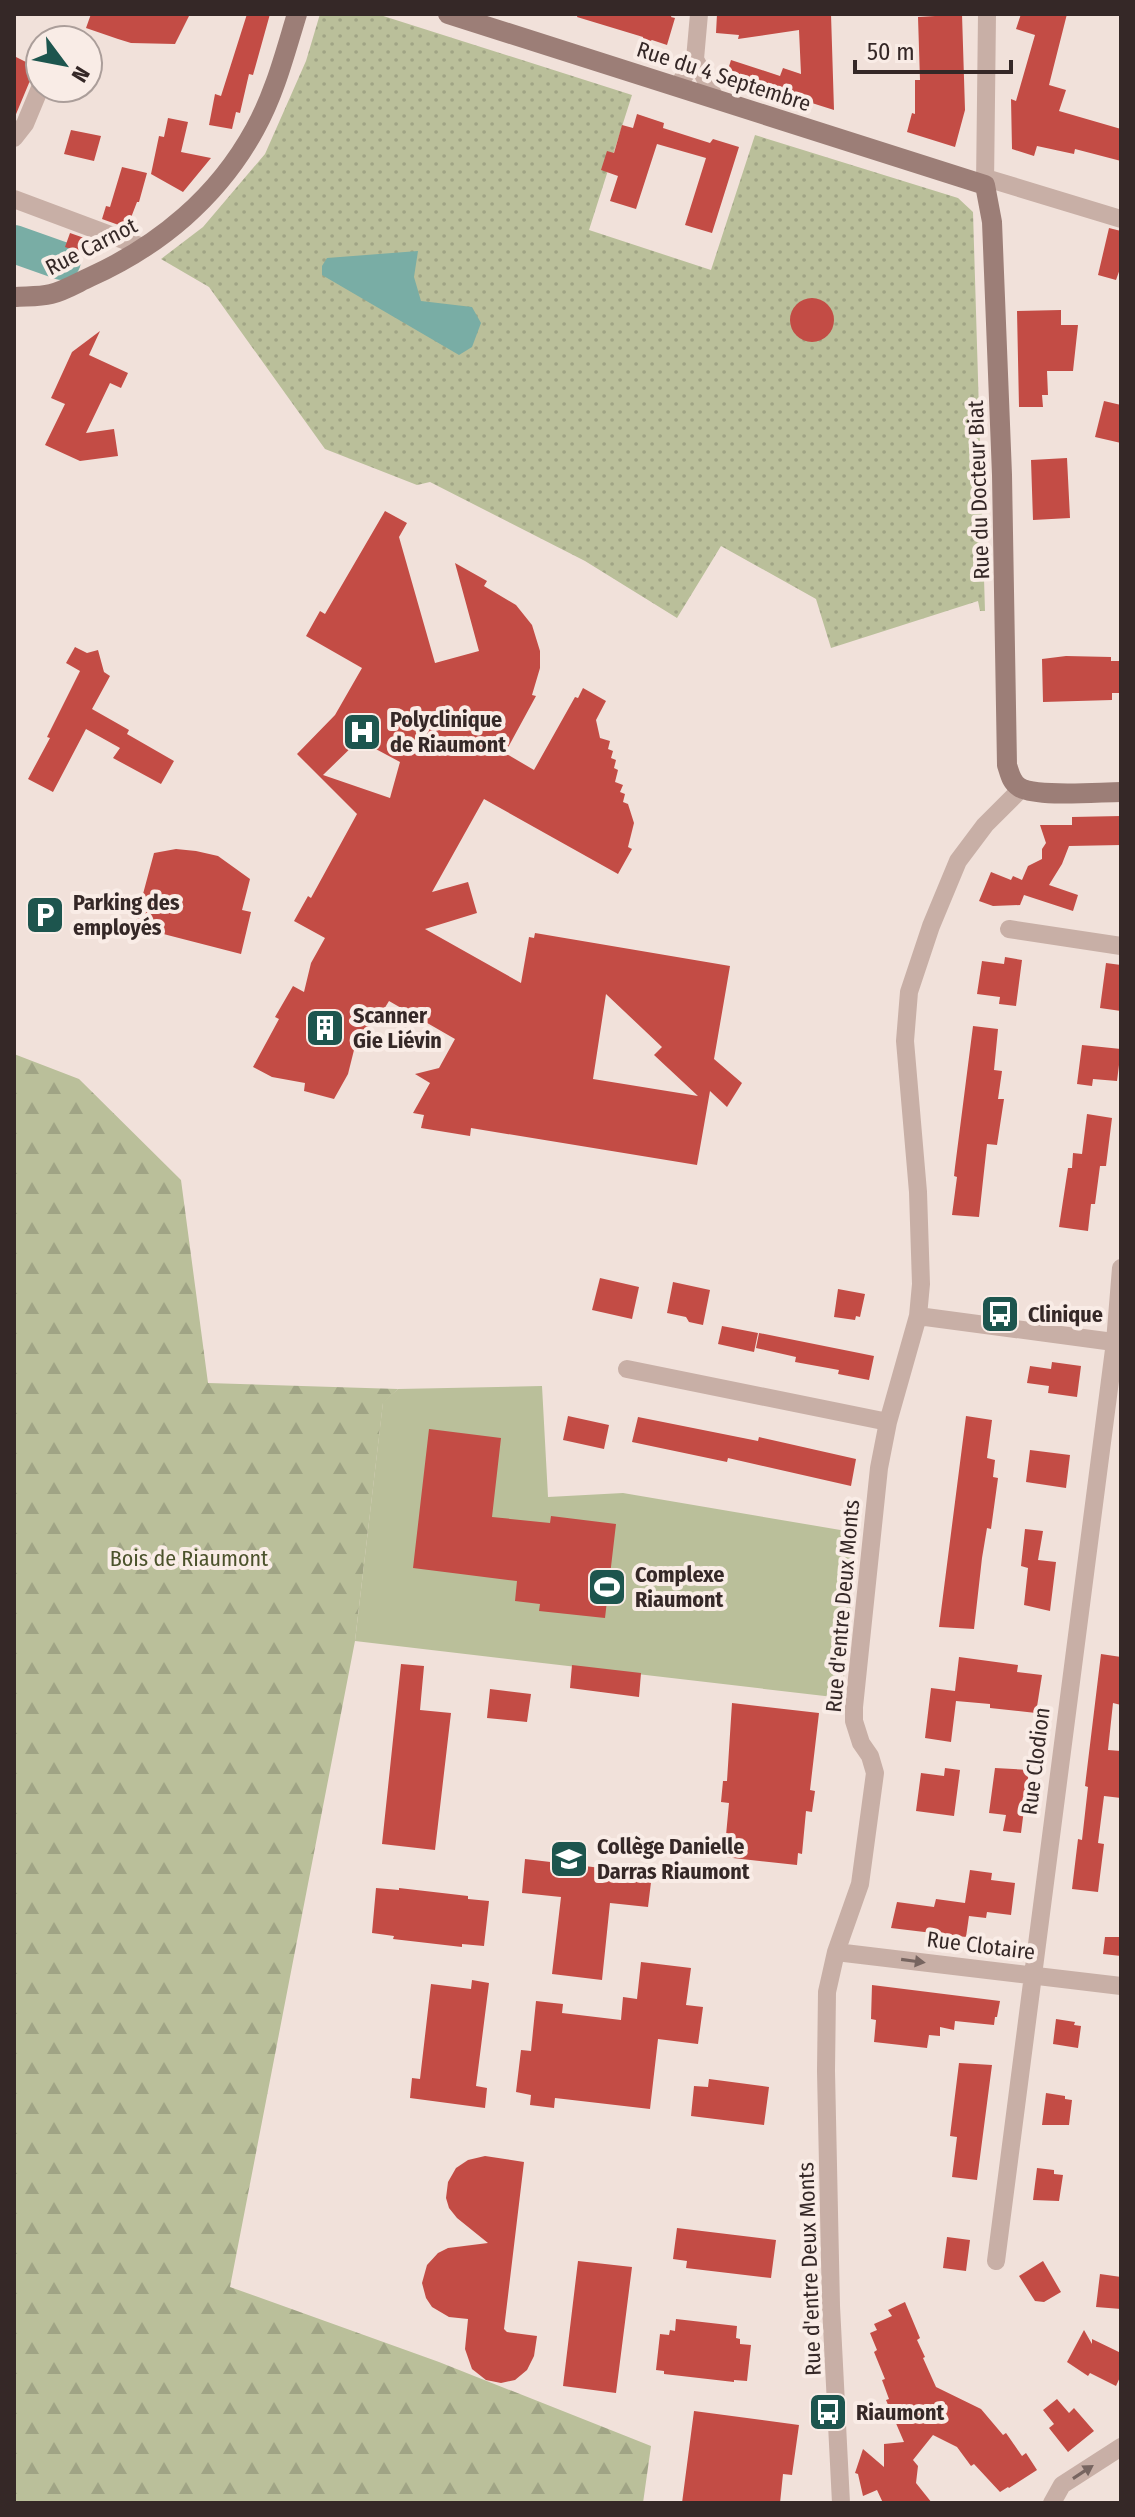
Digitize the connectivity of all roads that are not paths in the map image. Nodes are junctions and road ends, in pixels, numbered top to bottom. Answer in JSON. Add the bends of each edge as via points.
{"nodes":[{"id":1,"x":297,"y":14,"type":"edge"},
{"id":2,"x":448,"y":14,"type":"edge"},
{"id":3,"x":699,"y":14,"type":"edge"},
{"id":4,"x":987,"y":14,"type":"edge"},
{"id":5,"x":695,"y":59,"type":"junction"},
{"id":6,"x":678,"y":86,"type":"junction"},
{"id":7,"x":715,"y":98,"type":"junction"},
{"id":8,"x":33,"y":104,"type":"edge"},
{"id":9,"x":14,"y":138,"type":"edge"},
{"id":10,"x":986,"y":182,"type":"junction"},
{"id":11,"x":14,"y":199,"type":"edge"},
{"id":12,"x":1121,"y":219,"type":"edge"},
{"id":13,"x":145,"y":248,"type":"junction"},
{"id":14,"x":14,"y":297,"type":"edge"},
{"id":15,"x":1021,"y":789,"type":"junction"},
{"id":16,"x":1121,"y":792,"type":"edge"},
{"id":17,"x":1009,"y":929,"type":"dead end"},
{"id":18,"x":1121,"y":946,"type":"edge"},
{"id":19,"x":1121,"y":1268,"type":"edge"},
{"id":20,"x":918,"y":1316,"type":"junction"},
{"id":21,"x":1118,"y":1342,"type":"edge"},
{"id":22,"x":627,"y":1369,"type":"dead end"},
{"id":23,"x":888,"y":1422,"type":"junction"},
{"id":24,"x":836,"y":1952,"type":"junction"},
{"id":25,"x":1032,"y":1976,"type":"junction"},
{"id":26,"x":1121,"y":1986,"type":"edge"},
{"id":27,"x":996,"y":2261,"type":"dead end"},
{"id":28,"x":1121,"y":2447,"type":"edge"},
{"id":29,"x":841,"y":2503,"type":"edge"},
{"id":30,"x":1052,"y":2503,"type":"edge"}],
"edges":[{"from":1,"to":13,"type":"street","name":"Rue Carnot","via":[[268,102],[238,156],[200,203]]},
{"from":2,"to":6,"type":"street","name":"Rue du 4 Septembre"},
{"from":3,"to":5,"type":"street"},
{"from":4,"to":10,"type":"street"},
{"from":5,"to":6,"type":"street"},
{"from":5,"to":7,"type":"street"},
{"from":6,"to":7,"type":"street","name":"Rue du 4 Septembre"},
{"from":7,"to":10,"type":"street","name":"Rue du 4 Septembre"},
{"from":8,"to":9,"type":"street"},
{"from":10,"to":12,"type":"street"},
{"from":10,"to":15,"type":"street","name":"Rue du Docteur Biat","via":[[1002,475],[1007,765]]},
{"from":11,"to":13,"type":"street"},
{"from":13,"to":14,"type":"street","name":"Rue Carnot","via":[[51,294]]},
{"from":15,"to":16,"type":"street"},
{"from":15,"to":20,"type":"street","name":"Rue d'entre Deux Monts","via":[[958,861],[909,992],[905,1041],[921,1229]]},
{"from":17,"to":18,"type":"street"},
{"from":19,"to":21,"type":"street","name":"Rue Clodion"},
{"from":20,"to":21,"type":"street"},
{"from":20,"to":23,"type":"street","name":"Rue d'entre Deux Monts"},
{"from":21,"to":25,"type":"street","name":"Rue Clodion"},
{"from":22,"to":23,"type":"street"},
{"from":23,"to":24,"type":"street","name":"Rue d'entre Deux Monts","via":[[854,1707],[854,1721],[875,1773],[860,1884]]},
{"from":24,"to":25,"type":"street","name":"Rue Clotaire","one_way":true},
{"from":24,"to":29,"type":"street","name":"Rue d'entre Deux Monts","via":[[827,1992],[826,2071]]},
{"from":25,"to":26,"type":"street","name":"Rue Clotaire"},
{"from":25,"to":27,"type":"street","name":"Rue Clodion"},
{"from":30,"to":28,"type":"street","one_way":true,"via":[[1062,2485]]}]}
